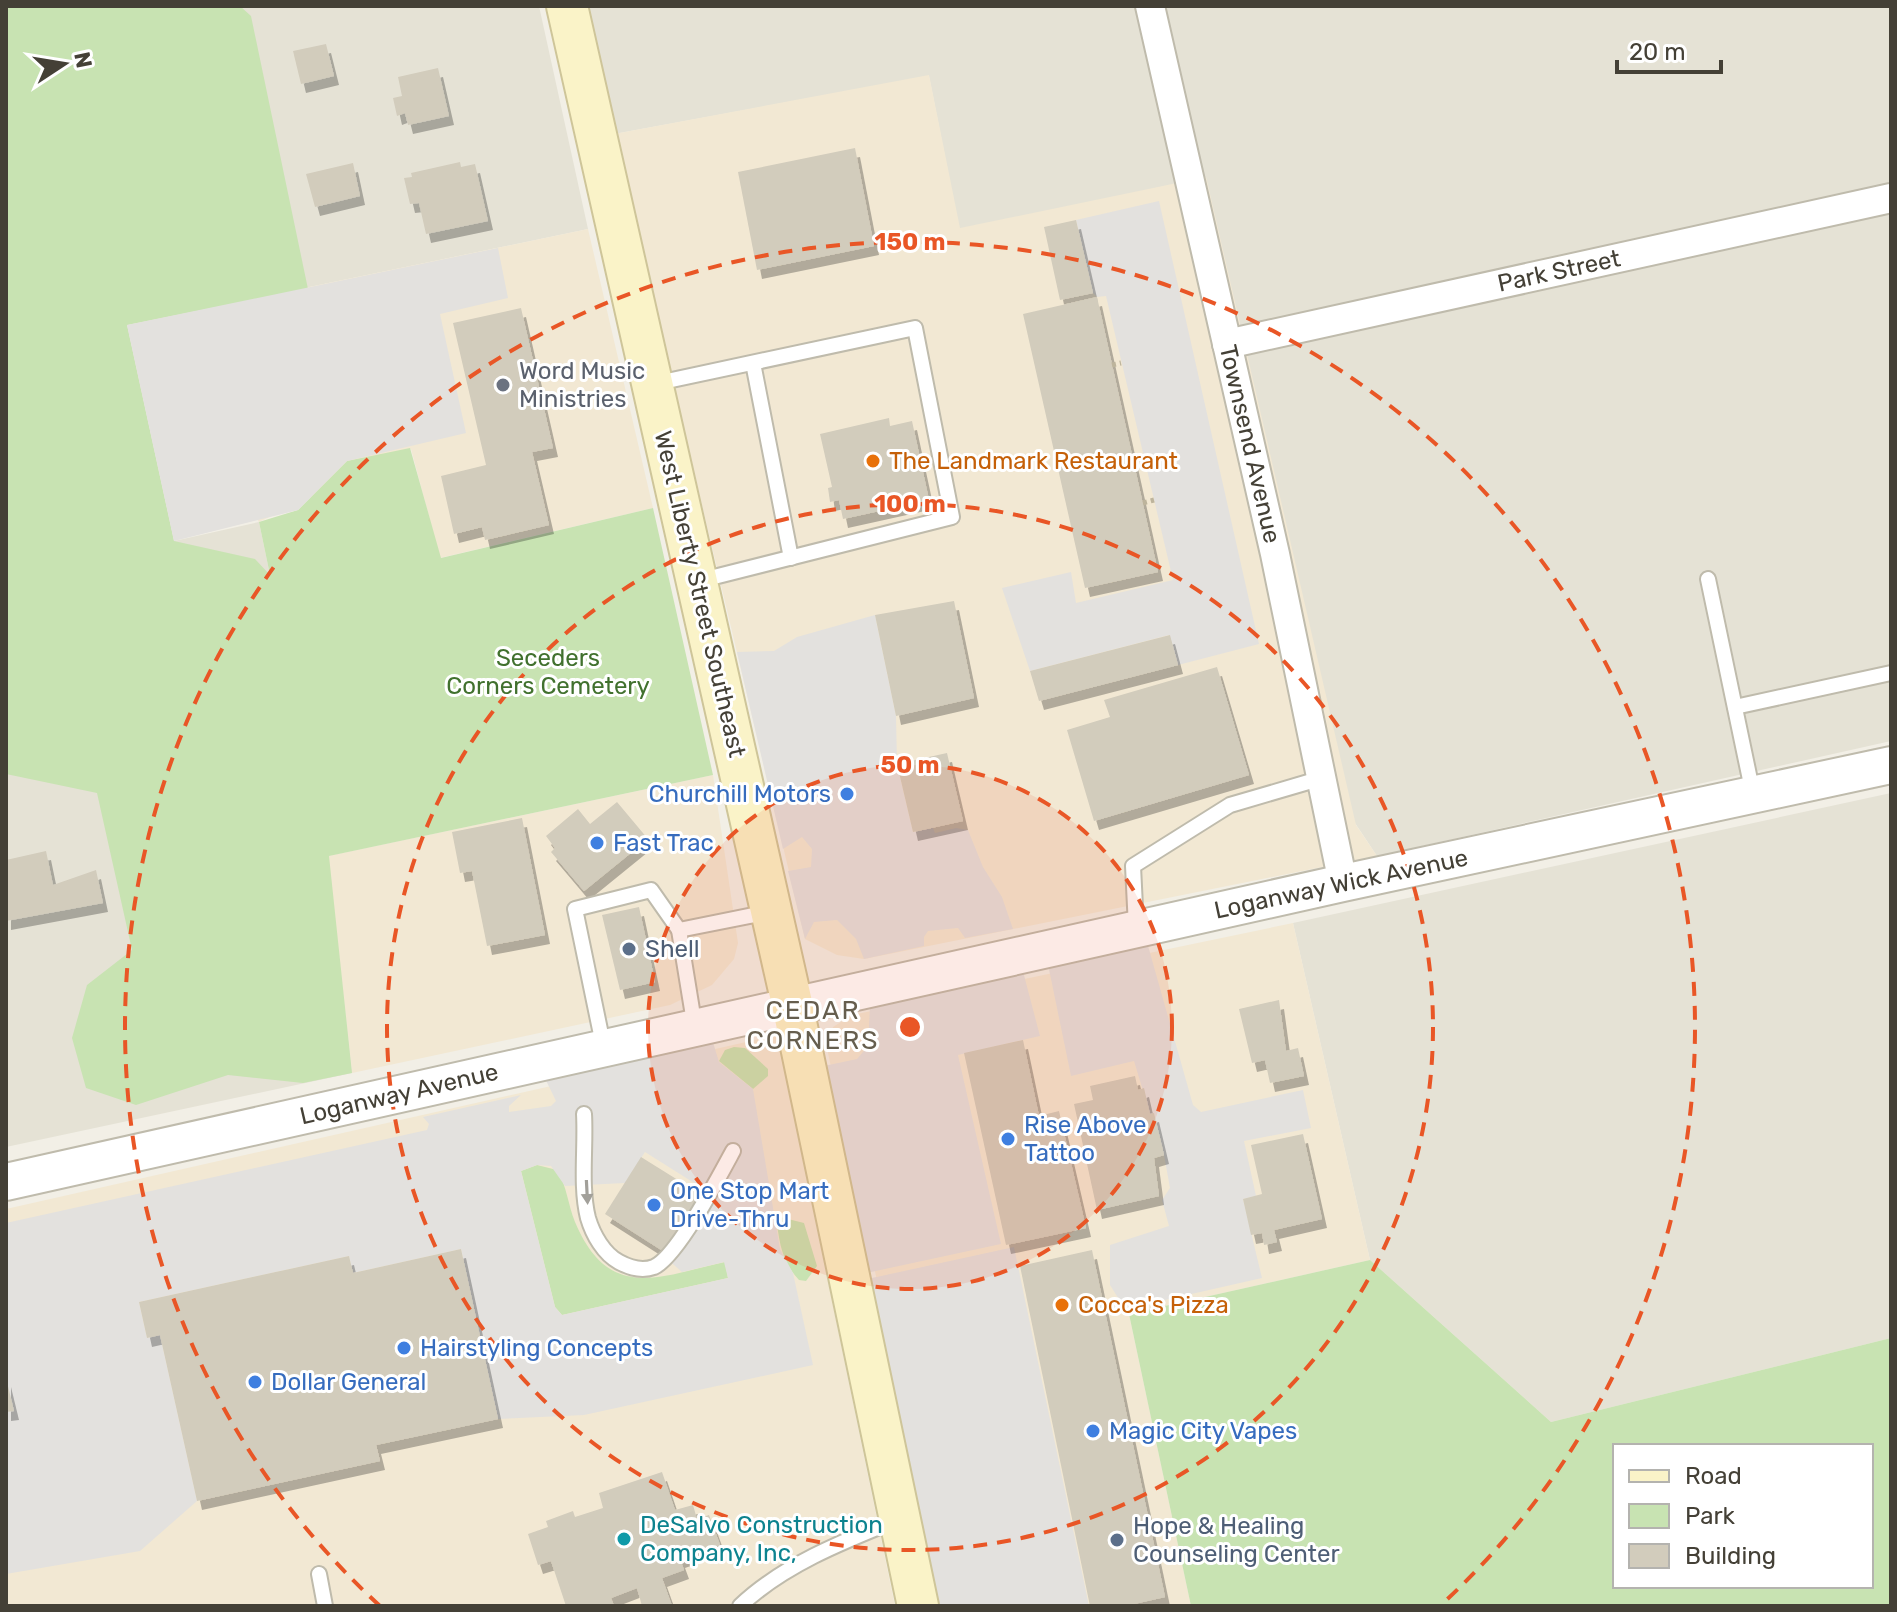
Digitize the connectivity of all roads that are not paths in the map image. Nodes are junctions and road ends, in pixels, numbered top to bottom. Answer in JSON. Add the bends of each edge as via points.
{"nodes":[{"id":1,"x":567,"y":6,"type":"edge"},
{"id":2,"x":1150,"y":6,"type":"edge"},
{"id":3,"x":1891,"y":198,"type":"edge"},
{"id":4,"x":1227,"y":344,"type":"junction"},
{"id":5,"x":753,"y":363,"type":"junction"},
{"id":6,"x":653,"y":384,"type":"junction"},
{"id":7,"x":791,"y":558,"type":"junction"},
{"id":8,"x":1708,"y":579,"type":"dead end"},
{"id":9,"x":698,"y":581,"type":"junction"},
{"id":10,"x":1891,"y":673,"type":"edge"},
{"id":11,"x":1735,"y":707,"type":"junction"},
{"id":12,"x":1891,"y":765,"type":"edge"},
{"id":13,"x":1322,"y":778,"type":"junction"},
{"id":14,"x":1753,"y":794,"type":"junction"},
{"id":15,"x":1343,"y":883,"type":"junction"},
{"id":16,"x":770,"y":911,"type":"junction"},
{"id":17,"x":679,"y":930,"type":"junction"},
{"id":18,"x":1136,"y":930,"type":"junction"},
{"id":19,"x":793,"y":1008,"type":"junction"},
{"id":20,"x":695,"y":1028,"type":"junction"},
{"id":21,"x":604,"y":1049,"type":"junction"},
{"id":22,"x":584,"y":1114,"type":"dead end"},
{"id":23,"x":733,"y":1151,"type":"dead end"},
{"id":24,"x":6,"y":1182,"type":"edge"},
{"id":25,"x":899,"y":1519,"type":"junction"},
{"id":26,"x":319,"y":1574,"type":"dead end"},
{"id":27,"x":325,"y":1606,"type":"edge"},
{"id":28,"x":740,"y":1606,"type":"edge"},
{"id":29,"x":918,"y":1606,"type":"edge"}],
"edges":[{"from":1,"to":6,"type":"main road","name":"West Liberty Street Southeast"},
{"from":2,"to":4,"type":"street","name":"Townsend Avenue"},
{"from":3,"to":4,"type":"street","name":"Park Street"},
{"from":4,"to":13,"type":"street","name":"Townsend Avenue"},
{"from":5,"to":6,"type":"lane"},
{"from":5,"to":7,"type":"lane"},
{"from":5,"to":7,"type":"lane","via":[[915,328],[946,485],[952,517]]},
{"from":6,"to":9,"type":"main road","name":"West Liberty Street Southeast"},
{"from":7,"to":9,"type":"lane"},
{"from":8,"to":11,"type":"lane"},
{"from":9,"to":16,"type":"main road","name":"West Liberty Street Southeast"},
{"from":10,"to":11,"type":"lane"},
{"from":11,"to":14,"type":"lane"},
{"from":12,"to":14,"type":"street","name":"Loganway Wick Avenue"},
{"from":13,"to":15,"type":"street","name":"Townsend Avenue"},
{"from":13,"to":18,"type":"lane","via":[[1230,805],[1133,866]]},
{"from":14,"to":15,"type":"street","name":"Loganway Wick Avenue"},
{"from":15,"to":18,"type":"street","name":"Loganway Wick Avenue"},
{"from":16,"to":17,"type":"lane"},
{"from":16,"to":19,"type":"main road","name":"West Liberty Street Southeast"},
{"from":17,"to":20,"type":"lane"},
{"from":17,"to":21,"type":"lane","via":[[651,890],[575,909]]},
{"from":18,"to":19,"type":"street","name":"Loganway Wick Avenue"},
{"from":19,"to":20,"type":"street","name":"Loganway Avenue"},
{"from":19,"to":25,"type":"main road","name":"West Liberty Street Southeast"},
{"from":20,"to":21,"type":"street","name":"Loganway Avenue"},
{"from":21,"to":24,"type":"street","name":"Loganway Avenue"},
{"from":22,"to":23,"type":"lane","one_way":true,"via":[[588,1217],[612,1257],[634,1268],[651,1268],[666,1258]]},
{"from":25,"to":28,"type":"lane","via":[[818,1555],[757,1590]]},
{"from":25,"to":29,"type":"main road","name":"West Liberty Street Southeast"},
{"from":26,"to":27,"type":"lane"}]}
